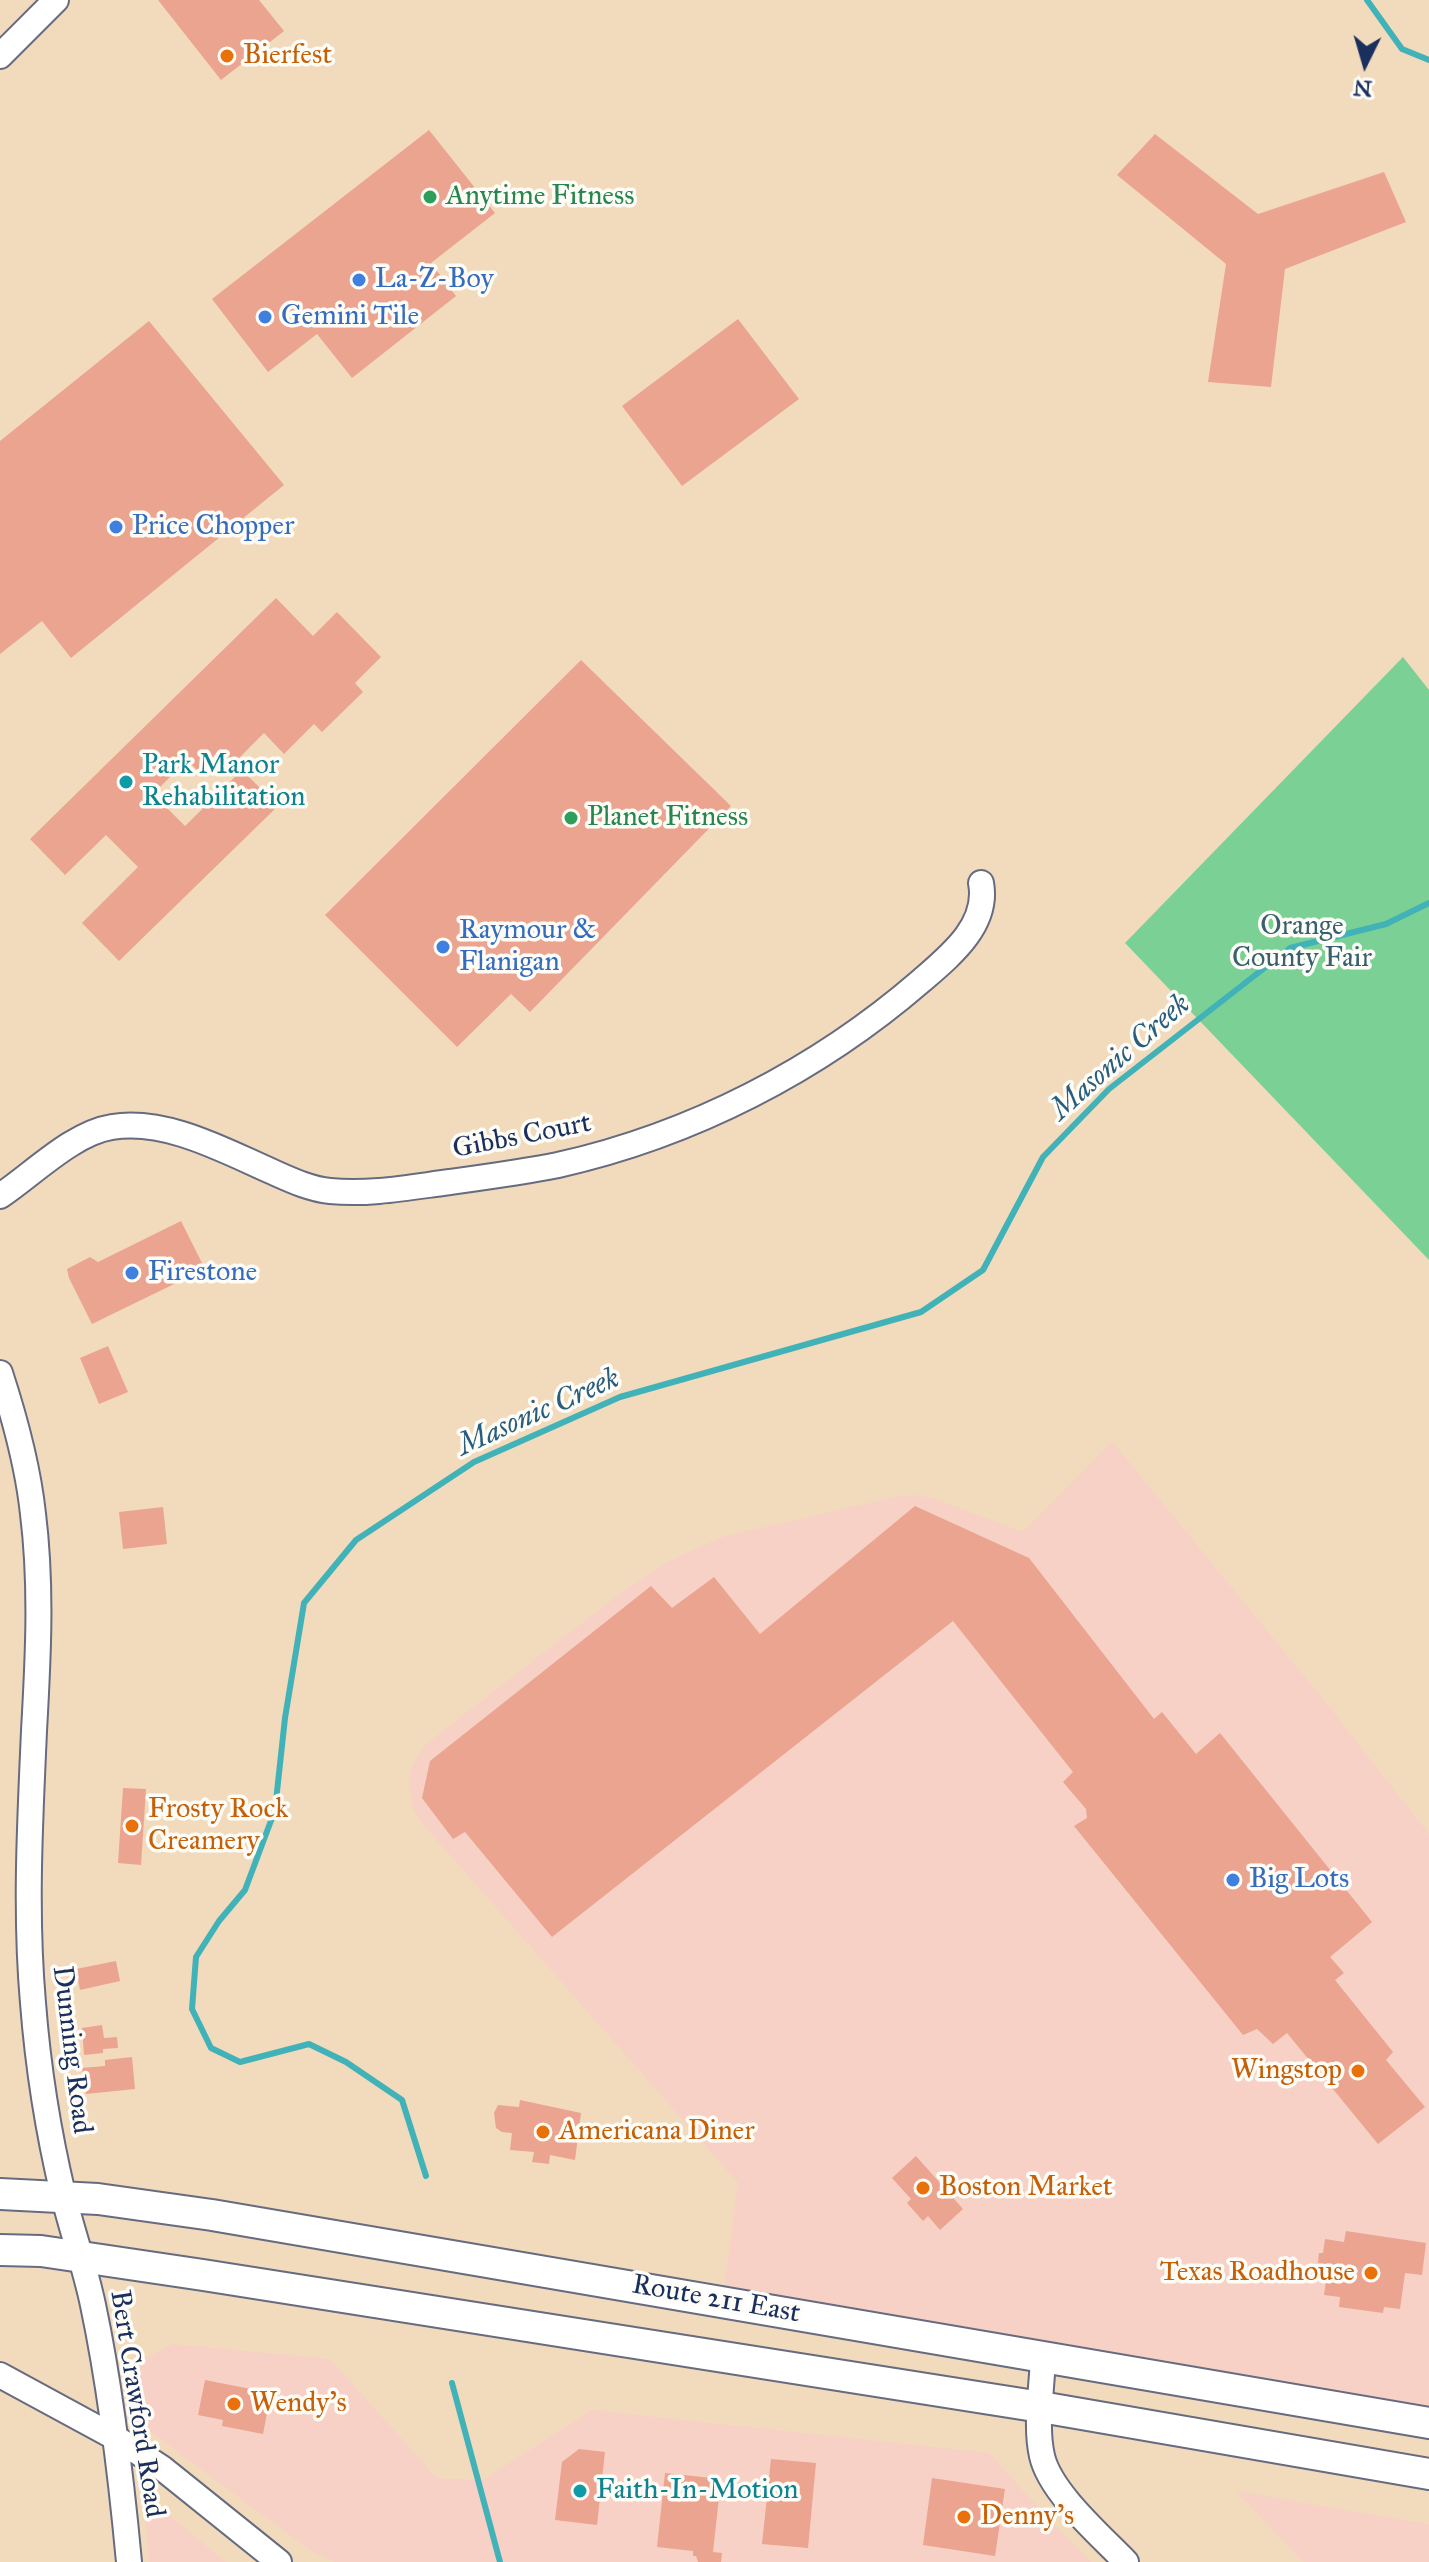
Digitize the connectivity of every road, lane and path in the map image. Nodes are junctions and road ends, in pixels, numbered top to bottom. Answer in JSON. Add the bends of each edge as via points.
{"nodes":[{"id":1,"x":56,"y":0,"type":"edge"},
{"id":2,"x":0,"y":56,"type":"edge"},
{"id":3,"x":981,"y":883,"type":"dead end"},
{"id":4,"x":0,"y":1196,"type":"edge"},
{"id":5,"x":0,"y":1373,"type":"edge"},
{"id":6,"x":0,"y":2194,"type":"edge"},
{"id":7,"x":63,"y":2197,"type":"junction"},
{"id":8,"x":0,"y":2250,"type":"edge"},
{"id":9,"x":80,"y":2256,"type":"junction"},
{"id":10,"x":1043,"y":2357,"type":"junction"},
{"id":11,"x":0,"y":2375,"type":"edge"},
{"id":12,"x":1041,"y":2407,"type":"junction"},
{"id":13,"x":1429,"y":2423,"type":"edge"},
{"id":14,"x":116,"y":2438,"type":"junction"},
{"id":15,"x":1429,"y":2474,"type":"edge"},
{"id":16,"x":129,"y":2562,"type":"edge"},
{"id":17,"x":279,"y":2562,"type":"edge"},
{"id":18,"x":1126,"y":2562,"type":"edge"}],
"edges":[{"from":1,"to":2,"type":"street"},
{"from":3,"to":4,"type":"street","name":"Gibbs Court","via":[[981,908],[959,946],[855,1033],[762,1090],[641,1141],[487,1177],[367,1192],[329,1191],[163,1128],[113,1127],[71,1145]]},
{"from":5,"to":7,"type":"street","name":"Dunning Road","via":[[34,1515],[37,1669],[28,1852],[30,1964],[39,2065]]},
{"from":6,"to":7,"type":"main road","name":"Route 211 East"},
{"from":7,"to":9,"type":"street","name":"Dunning Road"},
{"from":7,"to":10,"type":"main road","name":"Route 211 East","via":[[212,2215]]},
{"from":8,"to":9,"type":"main road","name":"Route 211 East"},
{"from":9,"to":12,"type":"main road","name":"Route 211 East"},
{"from":9,"to":14,"type":"street","name":"Bert Crawford Road"},
{"from":10,"to":12,"type":"street"},
{"from":10,"to":13,"type":"main road","name":"Route 211 East"},
{"from":11,"to":14,"type":"street"},
{"from":12,"to":15,"type":"main road","name":"Route 211 East"},
{"from":12,"to":18,"type":"street","via":[[1042,2456],[1054,2484]]},
{"from":14,"to":16,"type":"street","name":"Bert Crawford Road"},
{"from":14,"to":17,"type":"street"}]}
